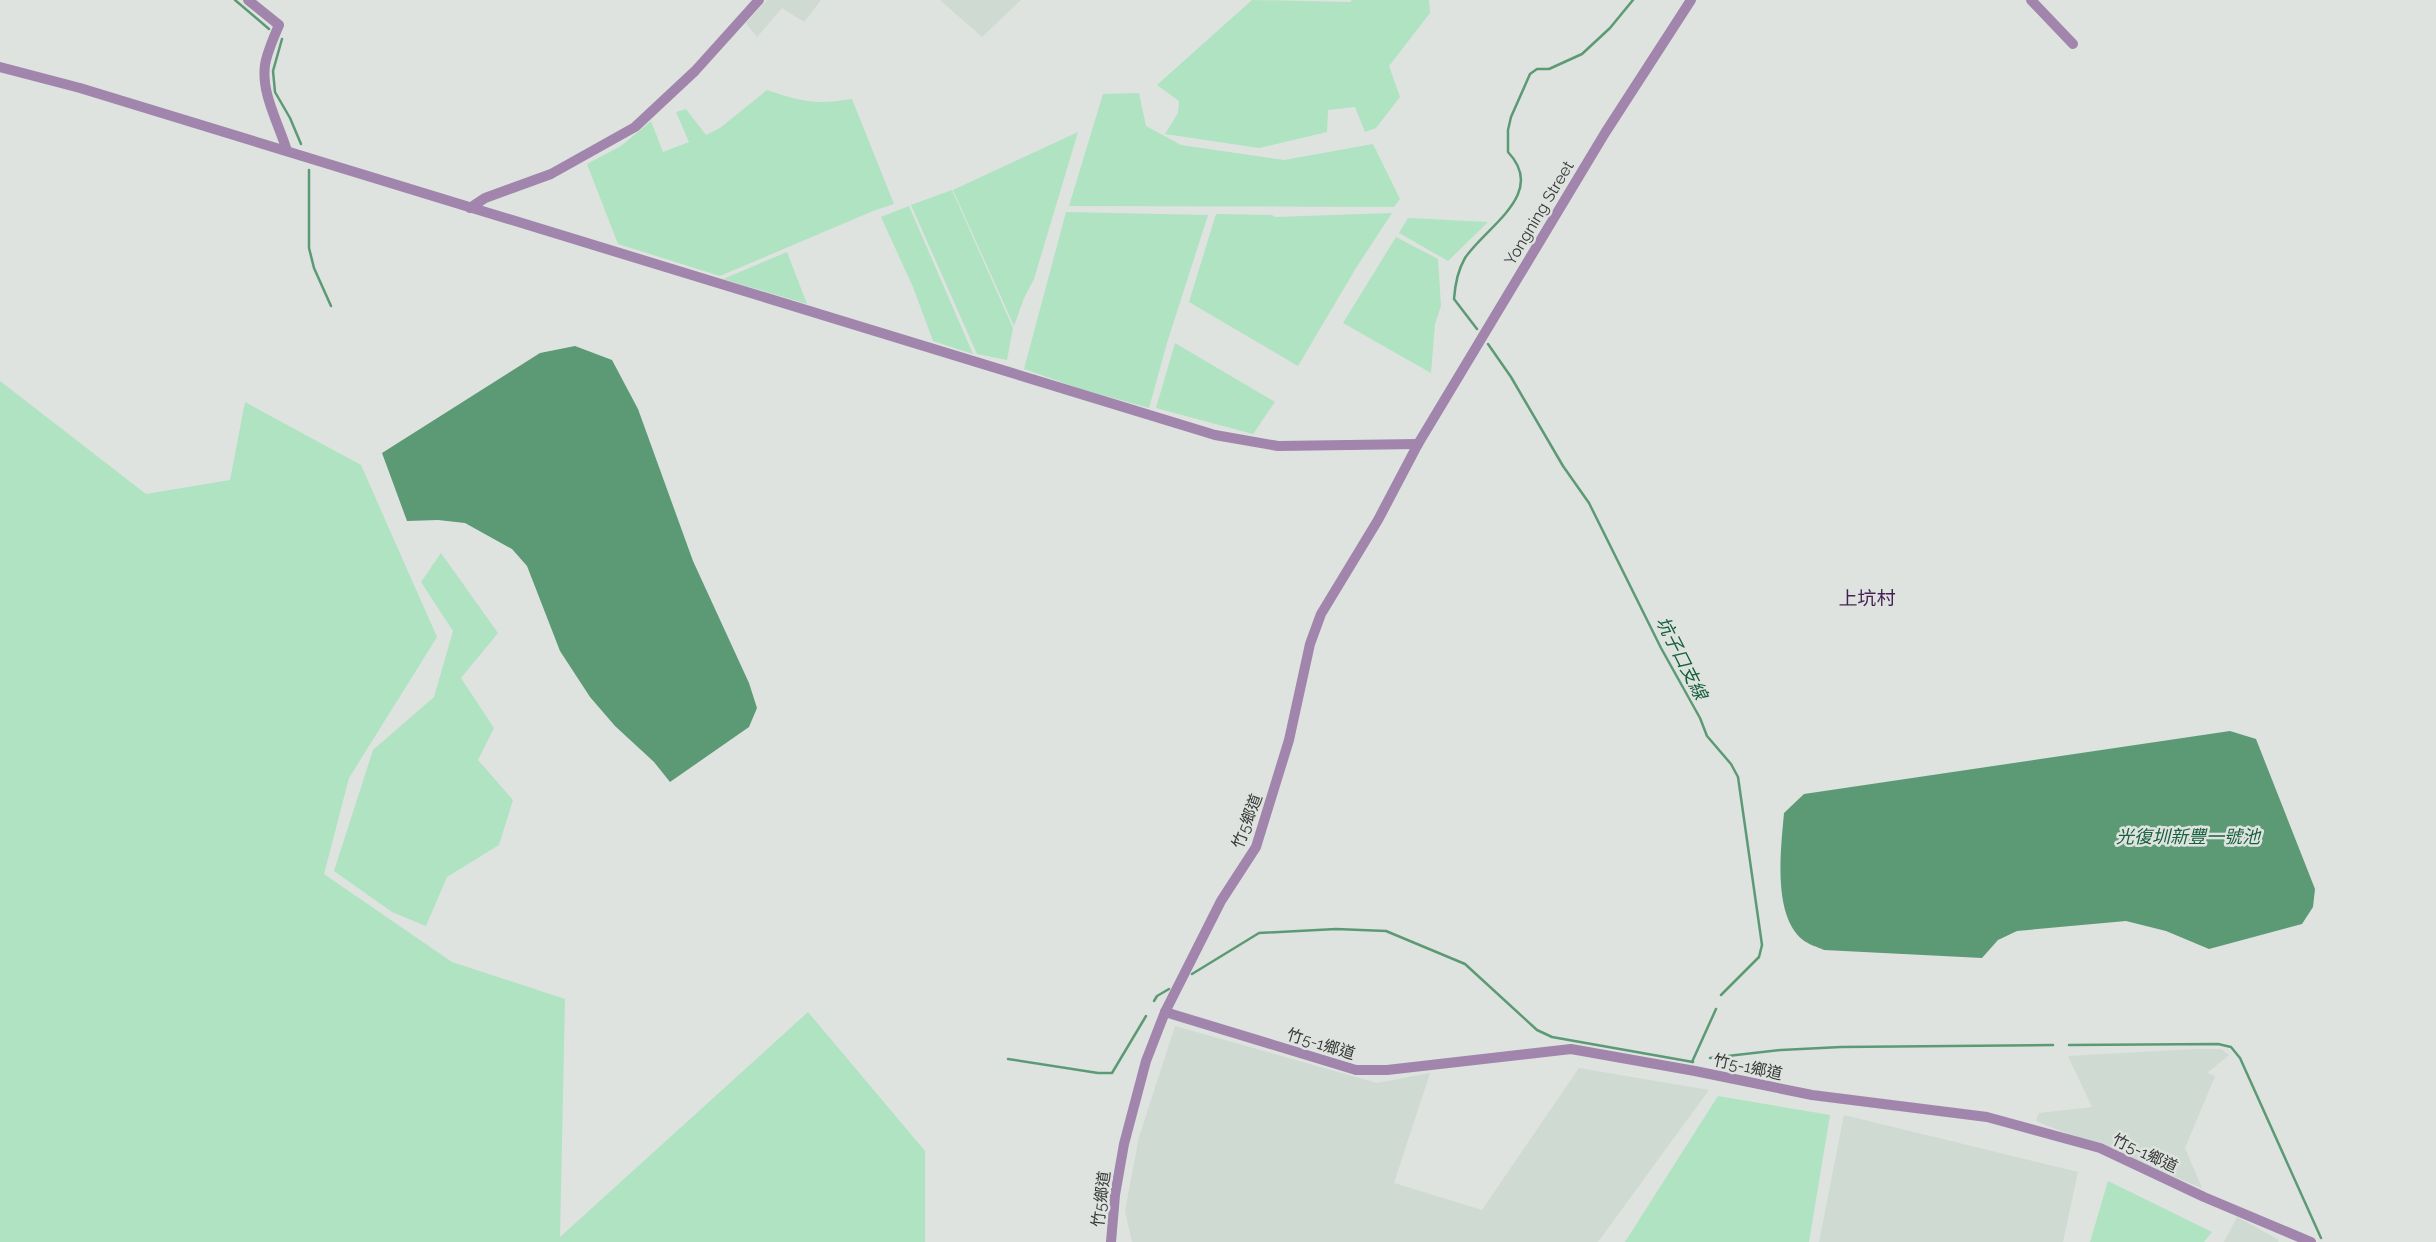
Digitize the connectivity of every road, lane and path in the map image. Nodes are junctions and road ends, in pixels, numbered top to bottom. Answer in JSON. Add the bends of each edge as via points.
{"nodes":[{"id":1,"x":248,"y":0,"type":"edge"},
{"id":2,"x":759,"y":0,"type":"edge"},
{"id":3,"x":1691,"y":0,"type":"edge"},
{"id":4,"x":2031,"y":0,"type":"edge"},
{"id":5,"x":2073,"y":44,"type":"dead end"},
{"id":6,"x":0,"y":67,"type":"edge"},
{"id":7,"x":287,"y":151,"type":"junction"},
{"id":8,"x":470,"y":208,"type":"junction"},
{"id":9,"x":1418,"y":444,"type":"junction"},
{"id":10,"x":1165,"y":1012,"type":"junction"},
{"id":11,"x":1111,"y":1242,"type":"edge"},
{"id":12,"x":2312,"y":1242,"type":"edge"}],
"edges":[{"from":1,"to":7,"type":"street","via":[[279,25],[265,64],[265,79],[266,93]]},
{"from":2,"to":8,"type":"street","via":[[695,71],[635,127],[551,174],[485,198]]},
{"from":3,"to":9,"type":"street","name":"Yongning Street","via":[[1605,133]]},
{"from":4,"to":5,"type":"street"},
{"from":6,"to":7,"type":"street"},
{"from":7,"to":8,"type":"street"},
{"from":8,"to":9,"type":"street","via":[[1215,435],[1278,446]]},
{"from":9,"to":10,"type":"street","name":"竹5鄉道","via":[[1378,520],[1321,614],[1310,644],[1289,740],[1256,847],[1221,901]]},
{"from":10,"to":11,"type":"street","name":"竹5鄉道","via":[[1146,1061],[1124,1144]]},
{"from":10,"to":12,"type":"street","name":"竹5-1鄉道","via":[[1356,1070],[1386,1070],[1571,1049],[1812,1095],[1987,1117],[2100,1148],[2204,1197]]}]}
